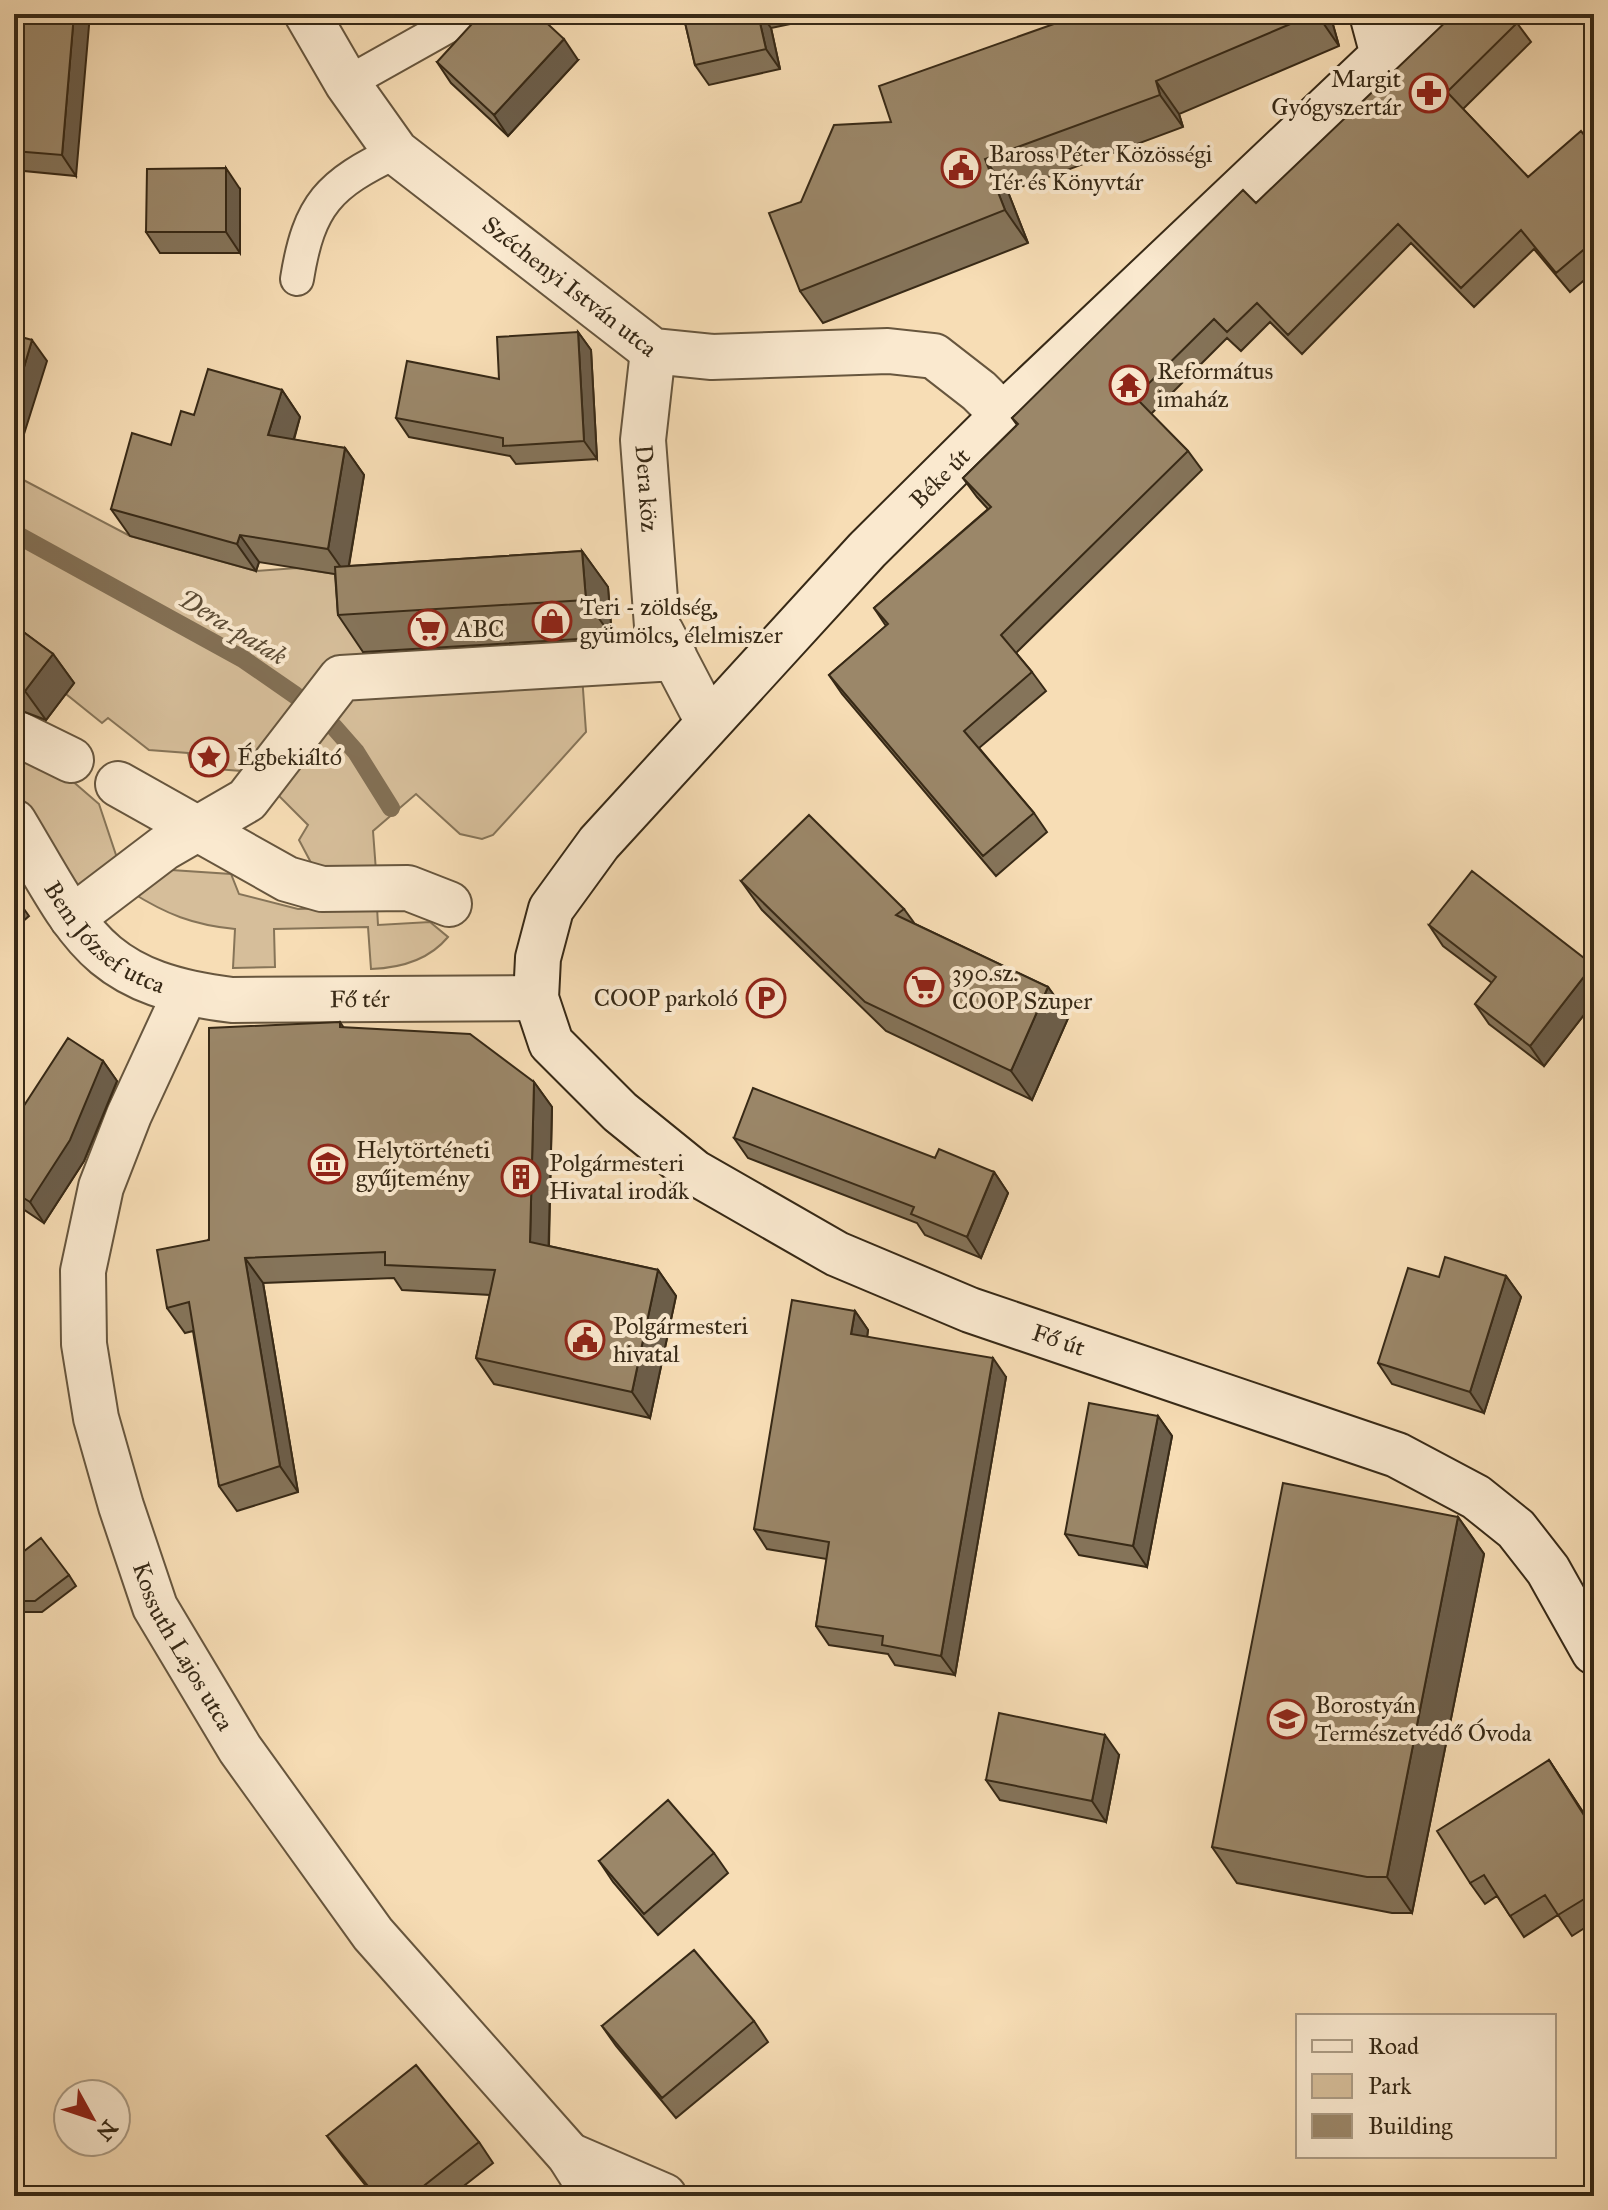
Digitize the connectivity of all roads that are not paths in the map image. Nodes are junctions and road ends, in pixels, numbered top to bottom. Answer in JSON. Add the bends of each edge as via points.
{"nodes":[{"id":1,"x":307,"y":14,"type":"edge"},
{"id":2,"x":470,"y":14,"type":"edge"},
{"id":3,"x":1425,"y":14,"type":"edge"},
{"id":4,"x":1378,"y":34,"type":"edge"},
{"id":5,"x":347,"y":83,"type":"junction"},
{"id":6,"x":396,"y":152,"type":"junction"},
{"id":7,"x":297,"y":279,"type":"dead end"},
{"id":8,"x":653,"y":351,"type":"junction"},
{"id":9,"x":1003,"y":415,"type":"junction"},
{"id":10,"x":666,"y":642,"type":"junction"},
{"id":11,"x":708,"y":722,"type":"junction"},
{"id":12,"x":14,"y":732,"type":"edge"},
{"id":13,"x":71,"y":760,"type":"dead end"},
{"id":14,"x":118,"y":784,"type":"dead end"},
{"id":15,"x":14,"y":822,"type":"edge"},
{"id":16,"x":196,"y":826,"type":"junction"},
{"id":17,"x":449,"y":904,"type":"dead end"},
{"id":18,"x":72,"y":918,"type":"junction"},
{"id":19,"x":185,"y":994,"type":"junction"},
{"id":20,"x":536,"y":998,"type":"junction"},
{"id":21,"x":1594,"y":1652,"type":"edge"},
{"id":22,"x":569,"y":2155,"type":"junction"},
{"id":23,"x":595,"y":2196,"type":"edge"},
{"id":24,"x":664,"y":2196,"type":"edge"}],
"edges":[{"from":1,"to":5,"type":"street","name":"Széchenyi István utca"},
{"from":2,"to":5,"type":"lane"},
{"from":3,"to":4,"type":"street","name":"Béke út"},
{"from":4,"to":9,"type":"street","name":"Béke út"},
{"from":5,"to":6,"type":"street","name":"Széchenyi István utca"},
{"from":6,"to":7,"type":"lane","via":[[352,173],[326,194],[302,246]]},
{"from":6,"to":8,"type":"street","name":"Széchenyi István utca"},
{"from":8,"to":9,"type":"street","name":"Széchenyi István utca","via":[[712,357],[888,351],[934,356]]},
{"from":8,"to":10,"type":"street","name":"Dera köz","via":[[643,440]]},
{"from":9,"to":11,"type":"street","name":"Béke út","via":[[867,550]]},
{"from":10,"to":11,"type":"street"},
{"from":10,"to":16,"type":"street","via":[[341,678],[247,800]]},
{"from":11,"to":20,"type":"street","name":"Béke út","via":[[599,843],[551,909],[538,958]]},
{"from":12,"to":13,"type":"street"},
{"from":14,"to":16,"type":"street"},
{"from":15,"to":18,"type":"street","name":"Bem József utca"},
{"from":16,"to":17,"type":"street","via":[[264,868],[308,887],[408,888]]},
{"from":16,"to":18,"type":"street"},
{"from":18,"to":19,"type":"street","name":"Bem József utca","via":[[118,967]]},
{"from":19,"to":20,"type":"street","name":"Fő tér","via":[[276,1001]]},
{"from":19,"to":22,"type":"street","name":"Kossuth Lajos utca","via":[[101,1187],[83,1271],[86,1359],[121,1506],[155,1607],[240,1749],[373,1934]]},
{"from":20,"to":21,"type":"street","name":"Fő út","via":[[551,1043],[620,1112],[694,1172],[837,1254],[970,1310],[1397,1455],[1476,1497],[1516,1529],[1548,1570]]},
{"from":22,"to":23,"type":"street","name":"Kossuth Lajos utca"},
{"from":22,"to":24,"type":"street"}]}
